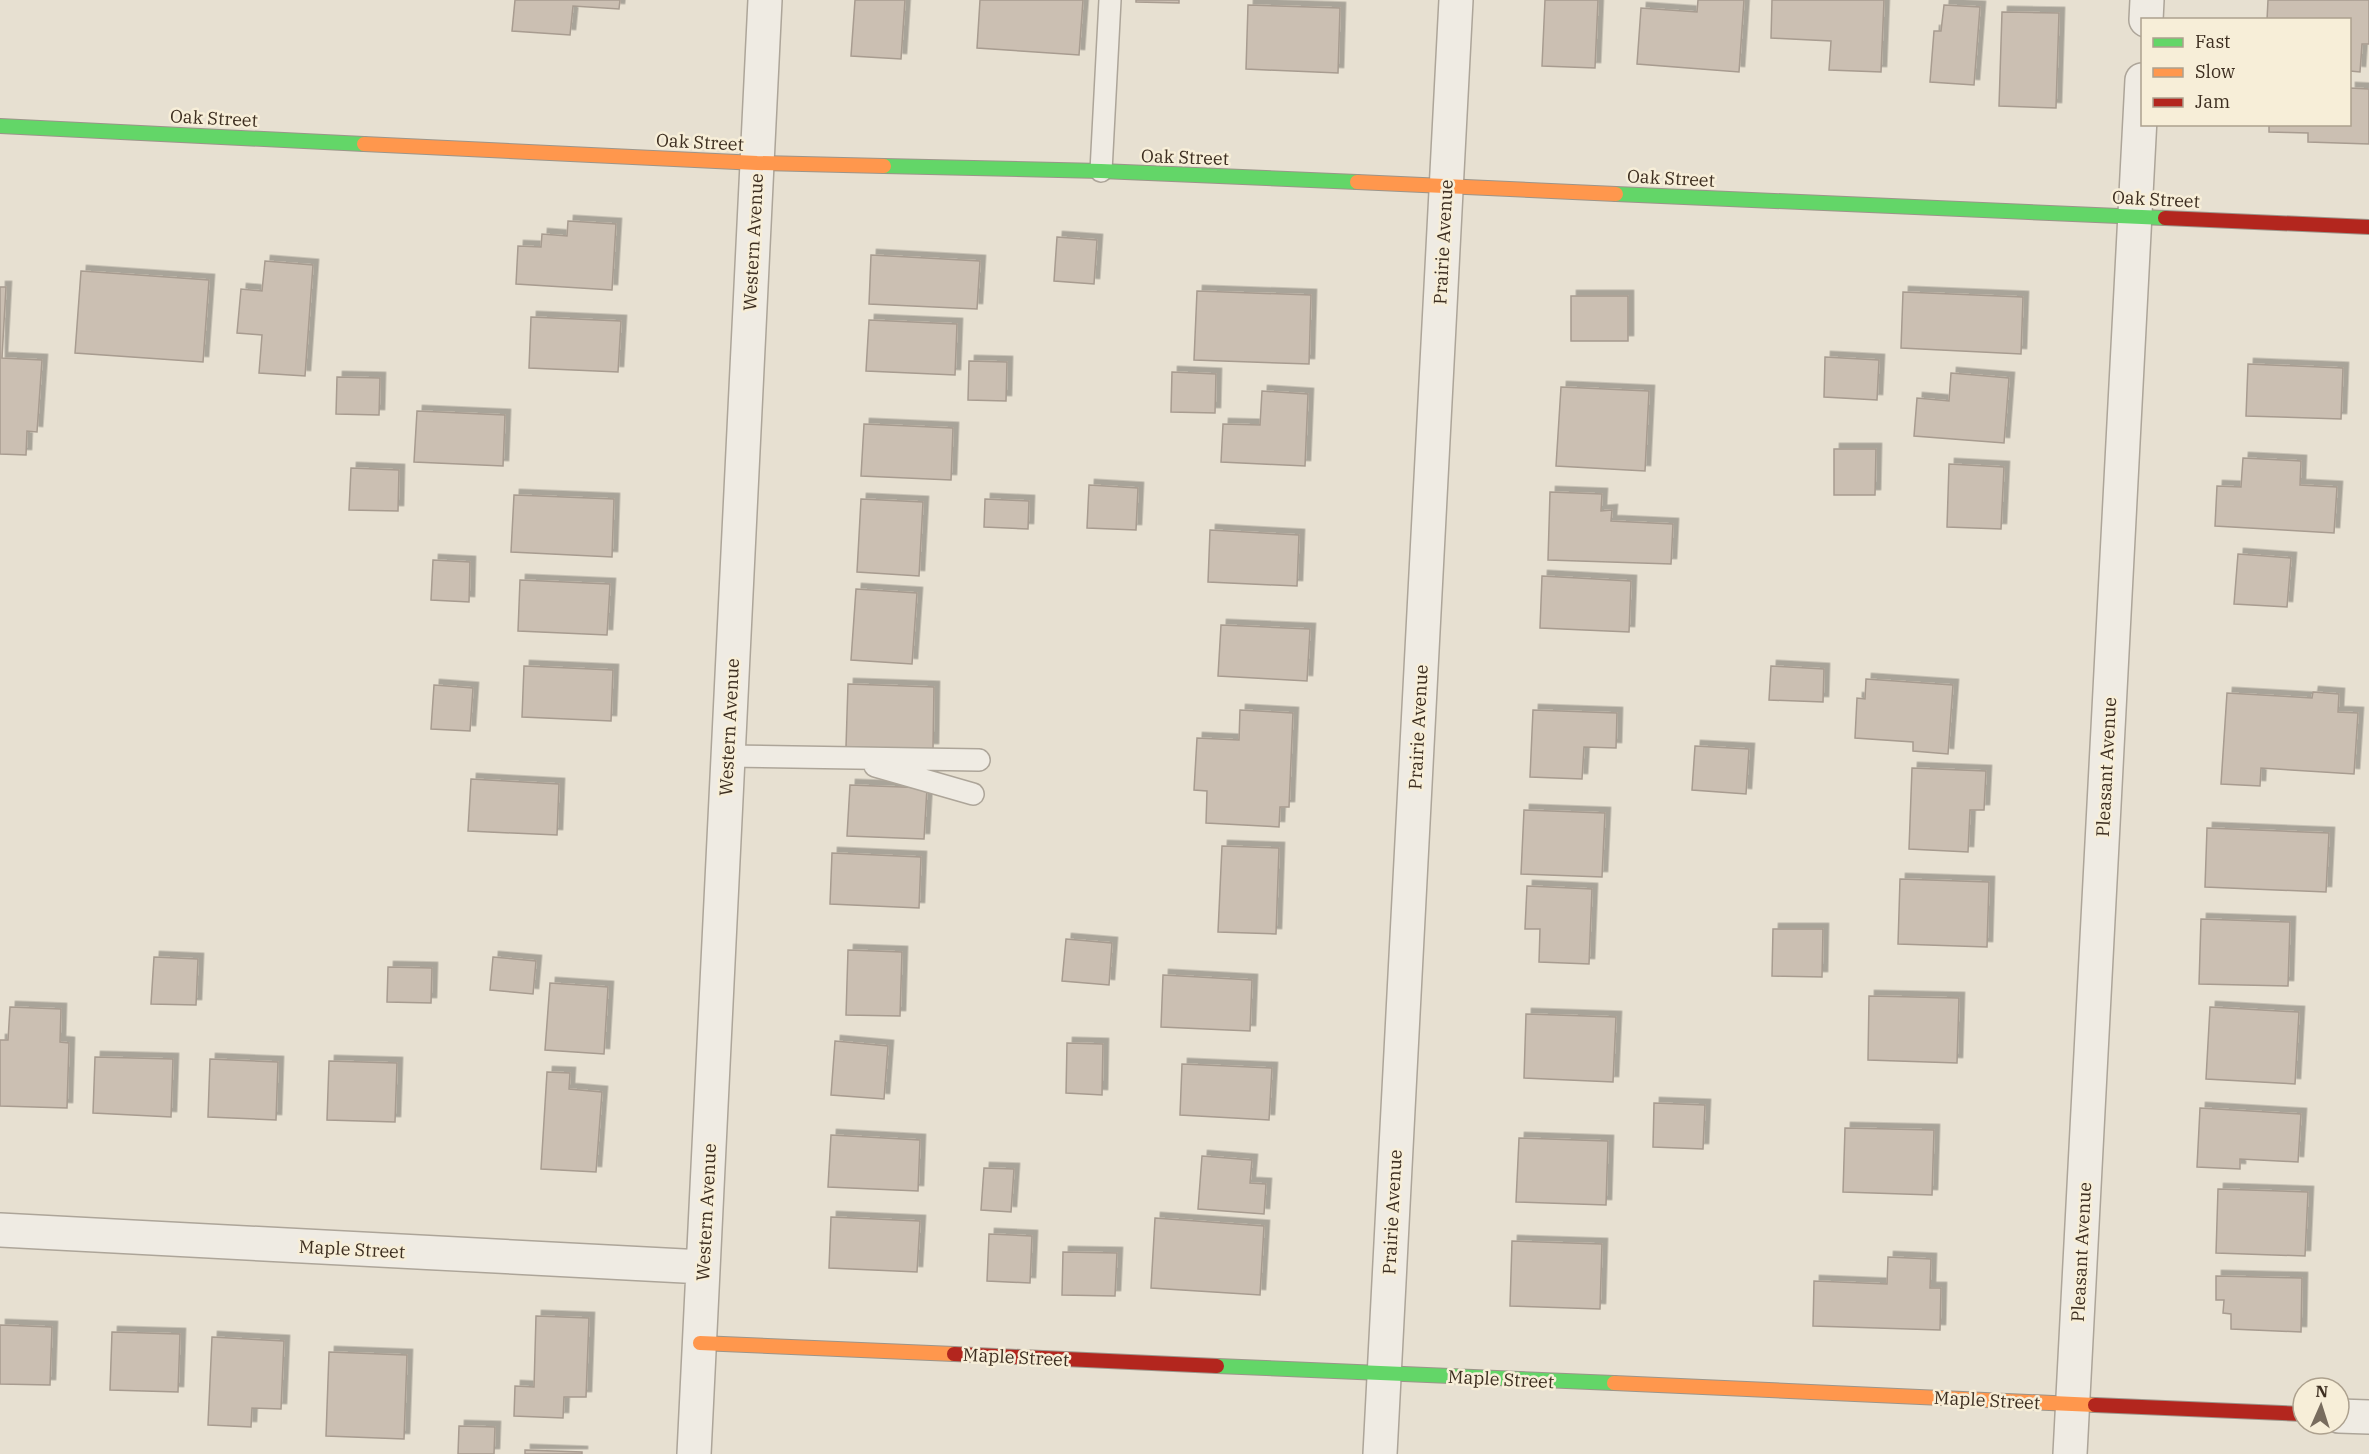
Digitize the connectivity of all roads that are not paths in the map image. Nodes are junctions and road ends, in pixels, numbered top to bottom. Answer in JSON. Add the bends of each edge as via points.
{"nodes":[{"id":1,"x":765,"y":0,"type":"edge"},
{"id":2,"x":1110,"y":0,"type":"edge"},
{"id":3,"x":1456,"y":0,"type":"edge"},
{"id":4,"x":2147,"y":0,"type":"edge"},
{"id":5,"x":2146,"y":18,"type":"edge"},
{"id":6,"x":2141,"y":99,"type":"edge"},
{"id":7,"x":0,"y":126,"type":"edge"},
{"id":8,"x":757,"y":162,"type":"junction"},
{"id":9,"x":1101,"y":171,"type":"junction"},
{"id":10,"x":1446,"y":186,"type":"junction"},
{"id":11,"x":2135,"y":216,"type":"junction"},
{"id":12,"x":2369,"y":227,"type":"edge"},
{"id":13,"x":728,"y":756,"type":"junction"},
{"id":14,"x":845,"y":758,"type":"junction"},
{"id":15,"x":979,"y":760,"type":"dead end"},
{"id":16,"x":972,"y":794,"type":"dead end"},
{"id":17,"x":0,"y":1230,"type":"edge"},
{"id":18,"x":703,"y":1267,"type":"junction"},
{"id":19,"x":700,"y":1343,"type":"junction"},
{"id":20,"x":1384,"y":1373,"type":"junction"},
{"id":21,"x":2073,"y":1404,"type":"junction"},
{"id":22,"x":2291,"y":1413,"type":"edge"},
{"id":23,"x":2351,"y":1416,"type":"edge"},
{"id":24,"x":2369,"y":1417,"type":"edge"},
{"id":25,"x":694,"y":1454,"type":"edge"},
{"id":26,"x":1380,"y":1454,"type":"edge"},
{"id":27,"x":2070,"y":1454,"type":"edge"}],
"edges":[{"from":1,"to":8,"type":"street","name":"Western Avenue"},
{"from":2,"to":9,"type":"lane"},
{"from":3,"to":10,"type":"street","name":"Prairie Avenue"},
{"from":4,"to":5,"type":"street"},
{"from":6,"to":11,"type":"street","name":"Pleasant Avenue"},
{"from":7,"to":8,"type":"street","name":"Oak Street"},
{"from":8,"to":9,"type":"street","name":"Oak Street"},
{"from":8,"to":13,"type":"street","name":"Western Avenue"},
{"from":9,"to":10,"type":"street","name":"Oak Street"},
{"from":10,"to":11,"type":"street","name":"Oak Street"},
{"from":10,"to":20,"type":"street","name":"Prairie Avenue"},
{"from":11,"to":12,"type":"street","name":"Oak Street"},
{"from":11,"to":21,"type":"street","name":"Pleasant Avenue"},
{"from":13,"to":14,"type":"lane"},
{"from":13,"to":18,"type":"street","name":"Western Avenue"},
{"from":14,"to":15,"type":"lane"},
{"from":14,"to":16,"type":"lane"},
{"from":17,"to":18,"type":"street","name":"Maple Street"},
{"from":18,"to":19,"type":"street","name":"Western Avenue"},
{"from":19,"to":20,"type":"street","name":"Maple Street"},
{"from":19,"to":25,"type":"street","name":"Western Avenue"},
{"from":20,"to":21,"type":"street","name":"Maple Street"},
{"from":20,"to":26,"type":"street","name":"Prairie Avenue"},
{"from":21,"to":22,"type":"street","name":"Maple Street"},
{"from":21,"to":27,"type":"street","name":"Pleasant Avenue"},
{"from":23,"to":24,"type":"street"}]}
